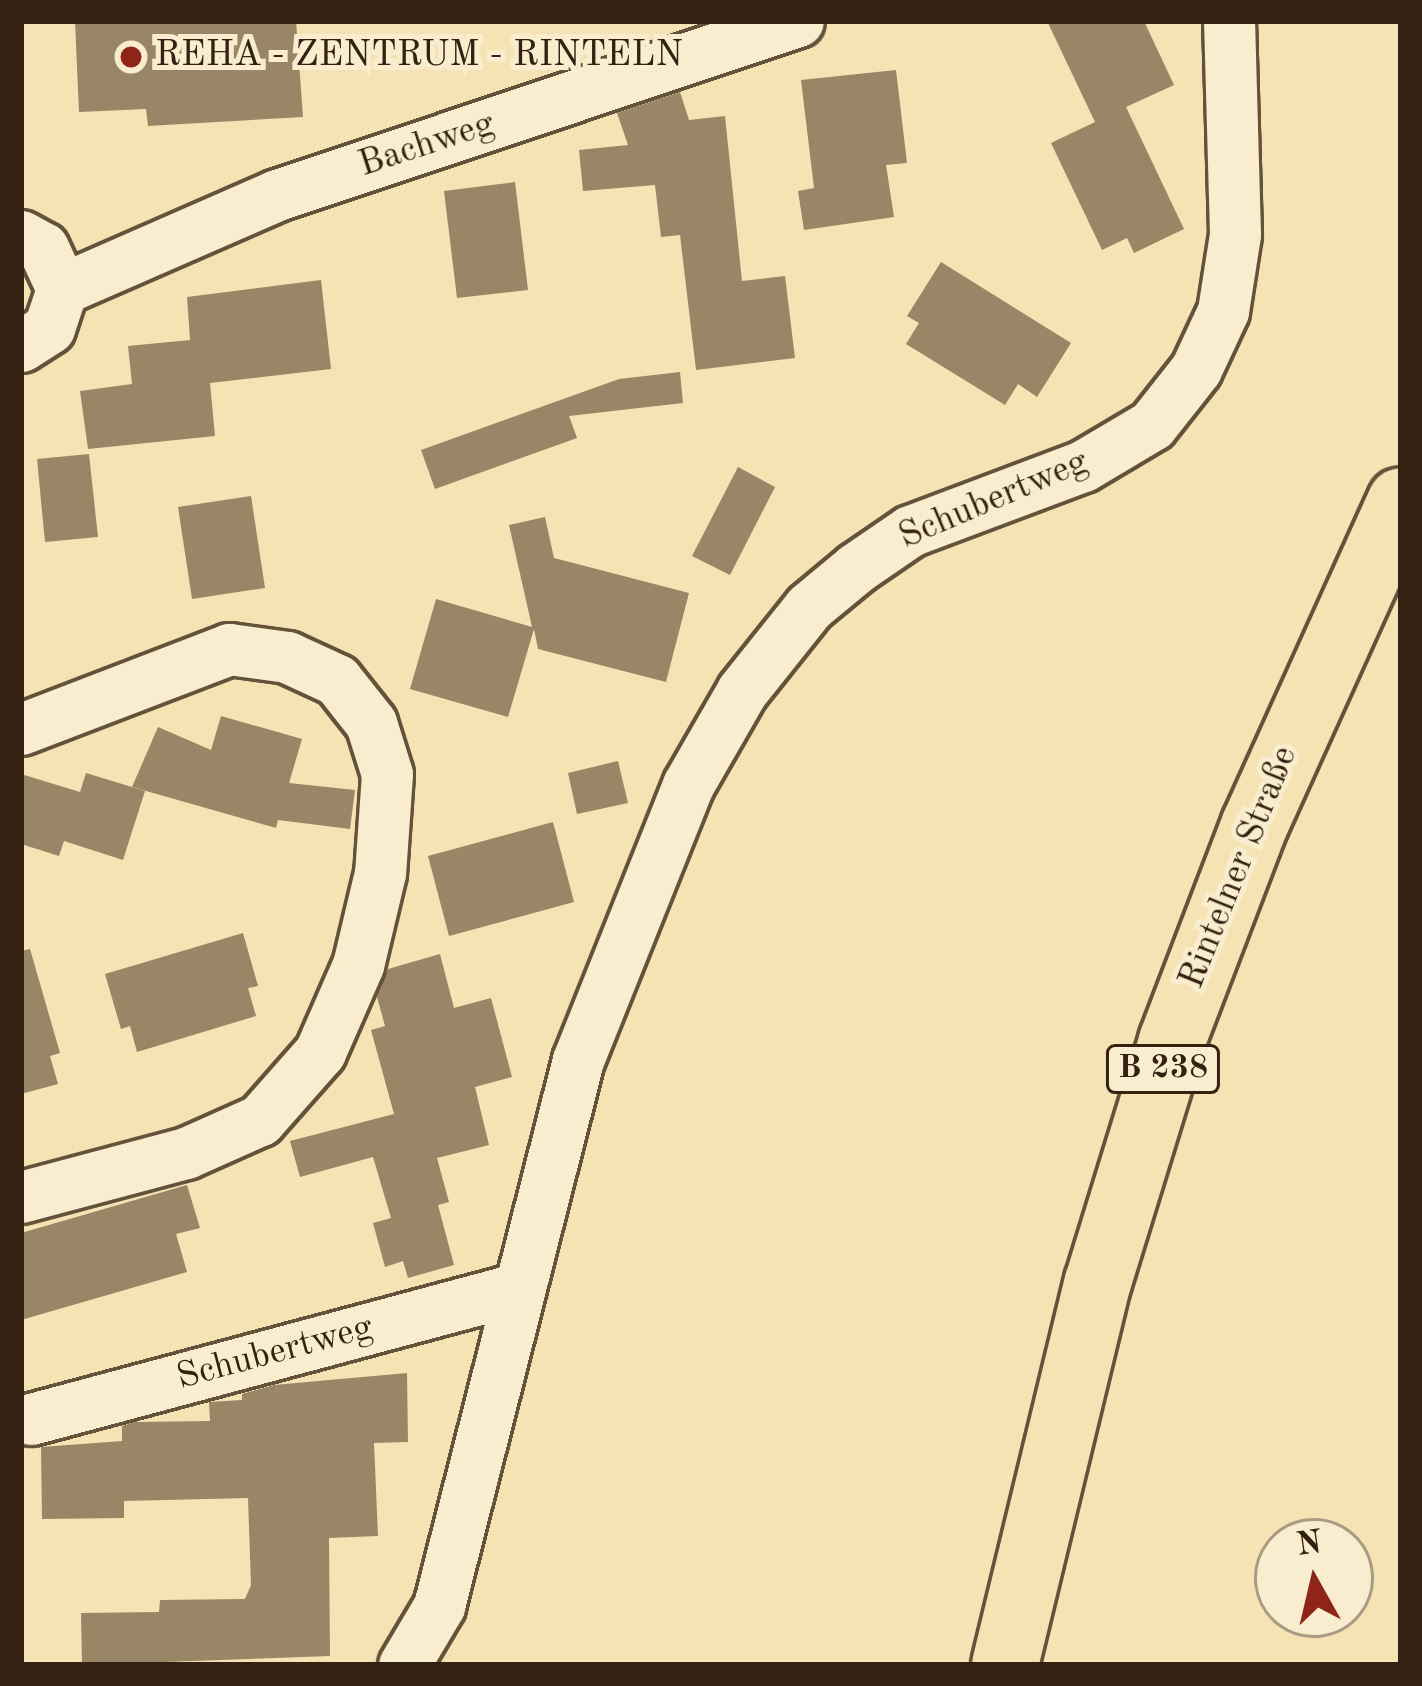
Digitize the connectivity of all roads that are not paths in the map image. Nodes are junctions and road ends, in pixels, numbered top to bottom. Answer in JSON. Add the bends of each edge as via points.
{"nodes":[{"id":1,"x":798,"y":21,"type":"edge"},
{"id":2,"x":1229,"y":21,"type":"edge"},
{"id":3,"x":21,"y":236,"type":"edge"},
{"id":4,"x":62,"y":289,"type":"junction"},
{"id":5,"x":21,"y":346,"type":"edge"},
{"id":6,"x":1401,"y":501,"type":"edge"},
{"id":7,"x":21,"y":729,"type":"edge"},
{"id":8,"x":21,"y":1197,"type":"edge"},
{"id":9,"x":520,"y":1288,"type":"junction"},
{"id":10,"x":31,"y":1419,"type":"dead end"},
{"id":11,"x":404,"y":1665,"type":"edge"},
{"id":12,"x":1005,"y":1665,"type":"edge"}],
"edges":[{"from":1,"to":4,"type":"street","name":"Bachweg","via":[[277,195]]},
{"from":2,"to":9,"type":"street","name":"Schubertweg","via":[[1235,234],[1223,311],[1196,369],[1152,424],[1083,466],[910,531],[856,568],[809,607],[742,692],[688,785],[578,1060]]},
{"from":3,"to":4,"type":"street","via":[[43,248]]},
{"from":4,"to":5,"type":"street","via":[[49,328]]},
{"from":6,"to":12,"type":"main road","name":"Rintelner Straße","number":"B 238","via":[[1255,824],[1172,1041],[1098,1282]]},
{"from":7,"to":8,"type":"street","via":[[229,650],[287,657],[337,680],[371,723],[387,774],[380,873],[358,964],[320,1052],[260,1120],[186,1153]]},
{"from":9,"to":10,"type":"street","name":"Schubertweg"},
{"from":9,"to":11,"type":"street","name":"Schubertweg","via":[[439,1606]]}]}
